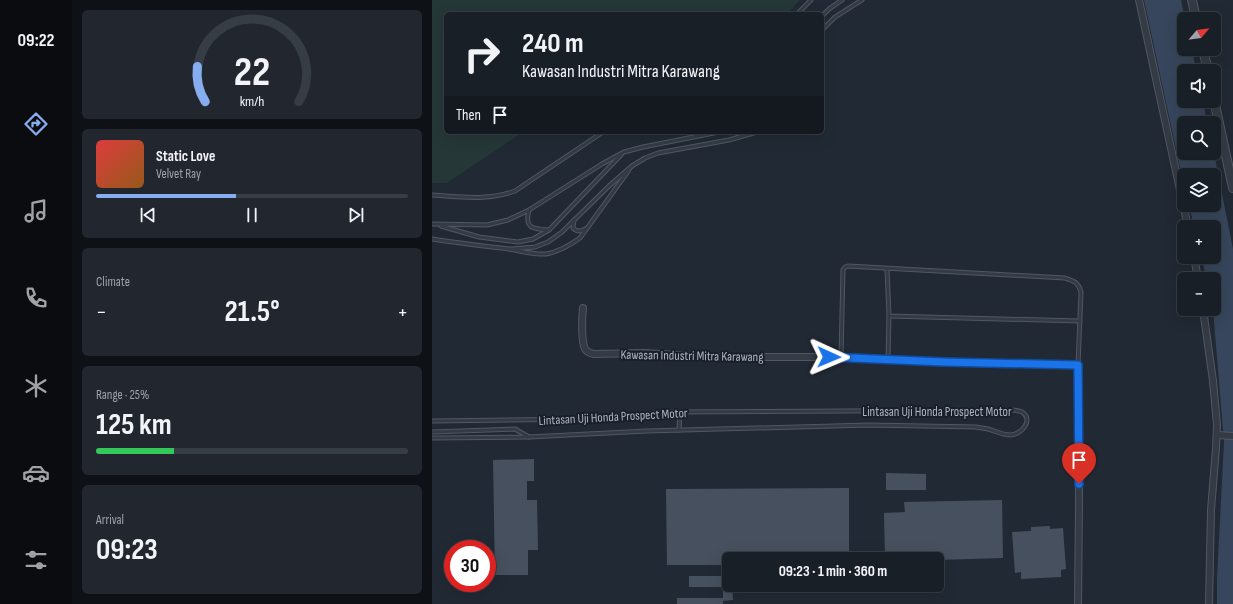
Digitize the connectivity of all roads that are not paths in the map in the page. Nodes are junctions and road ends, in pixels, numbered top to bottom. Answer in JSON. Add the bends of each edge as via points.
{"nodes":[{"id":1,"x":812,"y":0,"type":"edge"},
{"id":2,"x":842,"y":0,"type":"edge"},
{"id":3,"x":862,"y":0,"type":"edge"},
{"id":4,"x":1139,"y":0,"type":"edge"},
{"id":5,"x":1192,"y":0,"type":"edge"},
{"id":6,"x":799,"y":12,"type":"edge"},
{"id":7,"x":1195,"y":12,"type":"edge"},
{"id":8,"x":824,"y":14,"type":"edge"},
{"id":9,"x":824,"y":28,"type":"edge"},
{"id":10,"x":1216,"y":108,"type":"edge"},
{"id":11,"x":600,"y":134,"type":"edge"},
{"id":12,"x":710,"y":134,"type":"edge"},
{"id":13,"x":750,"y":134,"type":"edge"},
{"id":14,"x":624,"y":152,"type":"junction"},
{"id":15,"x":632,"y":166,"type":"junction"},
{"id":16,"x":1233,"y":188,"type":"edge"},
{"id":17,"x":432,"y":195,"type":"edge"},
{"id":18,"x":529,"y":210,"type":"junction"},
{"id":19,"x":574,"y":220,"type":"junction"},
{"id":20,"x":1186,"y":220,"type":"edge"},
{"id":21,"x":432,"y":224,"type":"edge"},
{"id":22,"x":438,"y":225,"type":"junction"},
{"id":23,"x":587,"y":228,"type":"junction"},
{"id":24,"x":549,"y":230,"type":"junction"},
{"id":25,"x":432,"y":239,"type":"edge"},
{"id":26,"x":512,"y":250,"type":"junction"},
{"id":27,"x":887,"y":269,"type":"junction"},
{"id":28,"x":584,"y":308,"type":"dead end"},
{"id":29,"x":889,"y":316,"type":"junction"},
{"id":30,"x":1204,"y":316,"type":"edge"},
{"id":31,"x":1080,"y":321,"type":"junction"},
{"id":32,"x":842,"y":357,"type":"junction"},
{"id":33,"x":888,"y":359,"type":"junction"},
{"id":34,"x":1078,"y":365,"type":"junction"},
{"id":35,"x":680,"y":412,"type":"junction"},
{"id":36,"x":432,"y":421,"type":"edge"},
{"id":37,"x":679,"y":430,"type":"junction"},
{"id":38,"x":432,"y":432,"type":"edge"},
{"id":39,"x":1219,"y":435,"type":"junction"},
{"id":40,"x":1233,"y":436,"type":"edge"},
{"id":41,"x":529,"y":437,"type":"junction"},
{"id":42,"x":432,"y":438,"type":"edge"},
{"id":43,"x":1078,"y":604,"type":"edge"},
{"id":44,"x":1209,"y":604,"type":"edge"}],
"edges":[{"from":1,"to":6,"type":"lane"},
{"from":2,"to":8,"type":"lane"},
{"from":3,"to":9,"type":"lane","via":[[835,17]]},
{"from":4,"to":20,"type":"street"},
{"from":5,"to":7,"type":"street"},
{"from":10,"to":16,"type":"street"},
{"from":11,"to":17,"type":"lane","via":[[515,191],[504,195]]},
{"from":12,"to":14,"type":"lane"},
{"from":13,"to":15,"type":"lane","via":[[658,153]]},
{"from":14,"to":18,"type":"lane"},
{"from":14,"to":24,"type":"lane"},
{"from":15,"to":19,"type":"lane"},
{"from":15,"to":23,"type":"lane"},
{"from":18,"to":22,"type":"lane","via":[[508,220],[486,225]]},
{"from":18,"to":24,"type":"lane","via":[[528,225],[534,229]]},
{"from":19,"to":23,"type":"lane","via":[[573,228],[576,231]]},
{"from":19,"to":26,"type":"lane","via":[[548,242]]},
{"from":21,"to":22,"type":"lane"},
{"from":22,"to":24,"type":"lane","via":[[479,237],[518,242],[533,239]]},
{"from":23,"to":26,"type":"lane","via":[[580,238],[570,245],[547,254]]},
{"from":25,"to":26,"type":"lane"},
{"from":27,"to":29,"type":"lane"},
{"from":27,"to":31,"type":"lane","via":[[1074,280],[1079,284],[1081,292]]},
{"from":27,"to":32,"type":"lane","via":[[848,266],[843,270]]},
{"from":28,"to":32,"type":"street","name":"Kawasan Industri Mitra Karawang","via":[[582,325],[585,349],[593,354]]},
{"from":29,"to":31,"type":"lane"},
{"from":29,"to":33,"type":"lane"},
{"from":30,"to":39,"type":"street"},
{"from":31,"to":34,"type":"lane"},
{"from":32,"to":33,"type":"street","name":"Kawasan Industri Mitra Karawang"},
{"from":33,"to":34,"type":"street","name":"Kawasan Industri Mitra Karawang"},
{"from":34,"to":43,"type":"street"},
{"from":35,"to":36,"type":"lane","name":"Lintasan Uji Honda Prospect Motor","via":[[582,419]]},
{"from":35,"to":37,"type":"lane"},
{"from":35,"to":37,"type":"lane","name":"Lintasan Uji Honda Prospect Motor","via":[[1012,410],[1022,412],[1027,420],[1022,431],[1009,435],[976,427],[869,424]]},
{"from":37,"to":41,"type":"lane","name":"Lintasan Uji Honda Prospect Motor"},
{"from":38,"to":41,"type":"lane","name":"Lintasan Uji Honda Prospect Motor","via":[[515,429]]},
{"from":39,"to":40,"type":"street"},
{"from":39,"to":44,"type":"street","via":[[1211,510]]},
{"from":41,"to":42,"type":"lane","name":"Lintasan Uji Honda Prospect Motor"}]}
